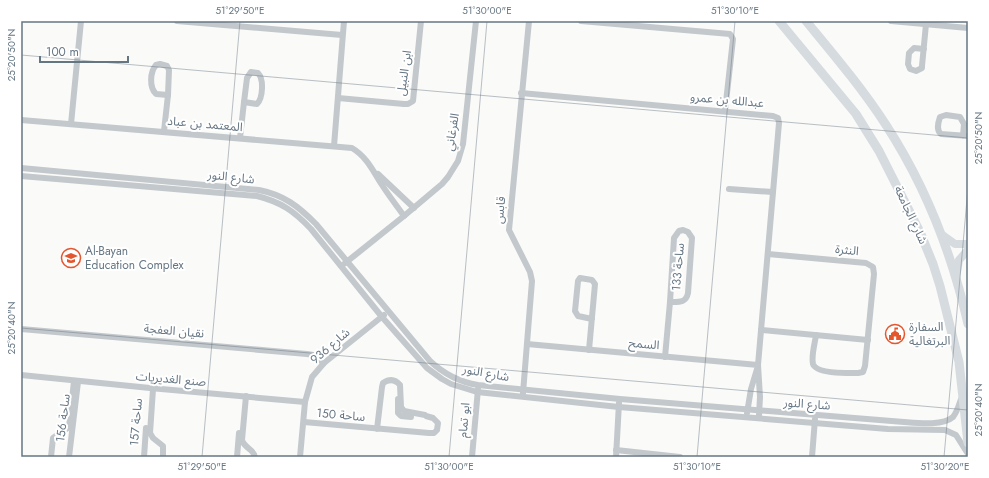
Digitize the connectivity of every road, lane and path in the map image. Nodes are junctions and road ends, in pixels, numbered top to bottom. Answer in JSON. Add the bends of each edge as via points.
{"nodes":[{"id":1,"x":81,"y":21,"type":"edge"},
{"id":2,"x":177,"y":21,"type":"edge"},
{"id":3,"x":344,"y":21,"type":"edge"},
{"id":4,"x":421,"y":21,"type":"edge"},
{"id":5,"x":476,"y":21,"type":"edge"},
{"id":6,"x":529,"y":21,"type":"edge"},
{"id":7,"x":581,"y":21,"type":"edge"},
{"id":8,"x":779,"y":21,"type":"edge"},
{"id":9,"x":806,"y":21,"type":"edge"},
{"id":10,"x":891,"y":21,"type":"edge"},
{"id":11,"x":641,"y":24,"type":"edge"},
{"id":12,"x":926,"y":24,"type":"junction"},
{"id":13,"x":968,"y":28,"type":"edge"},
{"id":14,"x":342,"y":35,"type":"junction"},
{"id":15,"x":924,"y":49,"type":"dead end"},
{"id":16,"x":522,"y":93,"type":"junction"},
{"id":17,"x":168,"y":95,"type":"junction"},
{"id":18,"x":338,"y":98,"type":"junction"},
{"id":19,"x":244,"y":102,"type":"junction"},
{"id":20,"x":725,"y":111,"type":"junction"},
{"id":21,"x":21,"y":120,"type":"edge"},
{"id":22,"x":71,"y":124,"type":"junction"},
{"id":23,"x":164,"y":131,"type":"junction"},
{"id":24,"x":966,"y":136,"type":"edge"},
{"id":25,"x":240,"y":138,"type":"junction"},
{"id":26,"x":334,"y":146,"type":"junction"},
{"id":27,"x":21,"y":168,"type":"edge"},
{"id":28,"x":376,"y":173,"type":"junction"},
{"id":29,"x":21,"y":176,"type":"edge"},
{"id":30,"x":136,"y":179,"type":"junction"},
{"id":31,"x":135,"y":186,"type":"junction"},
{"id":32,"x":729,"y":189,"type":"dead end"},
{"id":33,"x":773,"y":192,"type":"junction"},
{"id":34,"x":414,"y":208,"type":"junction"},
{"id":35,"x":404,"y":216,"type":"junction"},
{"id":36,"x":941,"y":234,"type":"junction"},
{"id":37,"x":968,"y":244,"type":"edge"},
{"id":38,"x":968,"y":250,"type":"edge"},
{"id":39,"x":768,"y":254,"type":"junction"},
{"id":40,"x":347,"y":261,"type":"junction"},
{"id":41,"x":341,"y":266,"type":"junction"},
{"id":42,"x":956,"y":278,"type":"junction"},
{"id":43,"x":670,"y":302,"type":"junction"},
{"id":44,"x":389,"y":312,"type":"junction"},
{"id":45,"x":382,"y":317,"type":"junction"},
{"id":46,"x":592,"y":319,"type":"junction"},
{"id":47,"x":968,"y":324,"type":"edge"},
{"id":48,"x":21,"y":329,"type":"edge"},
{"id":49,"x":761,"y":330,"type":"junction"},
{"id":50,"x":816,"y":335,"type":"junction"},
{"id":51,"x":868,"y":340,"type":"junction"},
{"id":52,"x":527,"y":344,"type":"junction"},
{"id":53,"x":589,"y":350,"type":"junction"},
{"id":54,"x":665,"y":357,"type":"junction"},
{"id":55,"x":324,"y":363,"type":"junction"},
{"id":56,"x":758,"y":365,"type":"junction"},
{"id":57,"x":21,"y":375,"type":"edge"},
{"id":58,"x":34,"y":377,"type":"junction"},
{"id":59,"x":21,"y":379,"type":"edge"},
{"id":60,"x":76,"y":381,"type":"junction"},
{"id":61,"x":152,"y":389,"type":"junction"},
{"id":62,"x":478,"y":389,"type":"junction"},
{"id":63,"x":523,"y":393,"type":"junction"},
{"id":64,"x":963,"y":393,"type":"junction"},
{"id":65,"x":244,"y":396,"type":"junction"},
{"id":66,"x":620,"y":399,"type":"junction"},
{"id":67,"x":305,"y":402,"type":"junction"},
{"id":68,"x":619,"y":407,"type":"junction"},
{"id":69,"x":748,"y":410,"type":"junction"},
{"id":70,"x":759,"y":411,"type":"junction"},
{"id":71,"x":747,"y":417,"type":"junction"},
{"id":72,"x":758,"y":418,"type":"junction"},
{"id":73,"x":815,"y":419,"type":"junction"},
{"id":74,"x":304,"y":422,"type":"junction"},
{"id":75,"x":377,"y":429,"type":"junction"},
{"id":76,"x":61,"y":432,"type":"junction"},
{"id":77,"x":71,"y":440,"type":"junction"},
{"id":78,"x":155,"y":440,"type":"junction"},
{"id":79,"x":968,"y":443,"type":"edge"},
{"id":80,"x":145,"y":445,"type":"junction"},
{"id":81,"x":247,"y":448,"type":"junction"},
{"id":82,"x":616,"y":454,"type":"edge"},
{"id":83,"x":968,"y":454,"type":"edge"},
{"id":84,"x":237,"y":456,"type":"edge"},
{"id":85,"x":665,"y":456,"type":"edge"},
{"id":86,"x":51,"y":457,"type":"edge"},
{"id":87,"x":69,"y":457,"type":"edge"},
{"id":88,"x":144,"y":457,"type":"edge"},
{"id":89,"x":163,"y":457,"type":"edge"},
{"id":90,"x":255,"y":457,"type":"edge"},
{"id":91,"x":300,"y":457,"type":"edge"},
{"id":92,"x":472,"y":457,"type":"edge"},
{"id":93,"x":680,"y":457,"type":"edge"},
{"id":94,"x":812,"y":457,"type":"edge"}],
"edges":[{"from":1,"to":22,"type":"street"},
{"from":2,"to":14,"type":"street"},
{"from":3,"to":14,"type":"street"},
{"from":4,"to":18,"type":"street","name":"ابن النبيل","via":[[413,101],[404,104]]},
{"from":5,"to":34,"type":"street","name":"الفرغاني","via":[[461,153],[448,177]]},
{"from":6,"to":16,"type":"street","name":"قابس"},
{"from":7,"to":11,"type":"street"},
{"from":8,"to":64,"type":"main road","name":"شارع الجامعة","via":[[860,120],[917,225],[940,286],[959,362]]},
{"from":9,"to":36,"type":"main road","name":"شارع الجامعة","via":[[856,82],[886,125],[913,170]]},
{"from":10,"to":12,"type":"street"},
{"from":11,"to":20,"type":"street","via":[[730,34],[733,39]]},
{"from":12,"to":13,"type":"street"},
{"from":12,"to":15,"type":"street"},
{"from":14,"to":18,"type":"street"},
{"from":16,"to":20,"type":"street","name":"عبدالله بن عمرو"},
{"from":16,"to":52,"type":"street","name":"قابس","via":[[509,230],[530,272],[532,282]]},
{"from":17,"to":17,"type":"street","via":[[170,70],[164,64],[156,65],[152,72],[152,89],[156,94]]},
{"from":17,"to":23,"type":"street"},
{"from":18,"to":26,"type":"street"},
{"from":19,"to":19,"type":"street","via":[[248,75],[258,73],[262,79],[260,100],[257,104]]},
{"from":19,"to":25,"type":"street"},
{"from":20,"to":33,"type":"street","name":"عبدالله بن عمرو","via":[[778,118]]},
{"from":21,"to":22,"type":"street","name":"المعتمد بن عباد"},
{"from":22,"to":23,"type":"street","name":"المعتمد بن عباد"},
{"from":23,"to":25,"type":"street","name":"المعتمد بن عباد"},
{"from":24,"to":24,"type":"street","via":[[940,133],[940,117],[960,117]]},
{"from":25,"to":26,"type":"street","name":"المعتمد بن عباد"},
{"from":26,"to":28,"type":"street","name":"المعتمد بن عباد","via":[[358,151]]},
{"from":27,"to":30,"type":"street","name":"شارع النور"},
{"from":28,"to":34,"type":"street","name":"المعتمد بن عباد"},
{"from":28,"to":35,"type":"street","name":"المعتمد بن عباد"},
{"from":29,"to":31,"type":"street","name":"شارع النور"},
{"from":30,"to":31,"type":"street"},
{"from":30,"to":40,"type":"street","name":"شارع النور","via":[[259,190],[284,198],[316,224]]},
{"from":31,"to":41,"type":"street","name":"شارع النور","via":[[257,196],[271,200],[300,217]]},
{"from":32,"to":33,"type":"street"},
{"from":33,"to":39,"type":"street","name":"عبدالله بن عمرو"},
{"from":34,"to":35,"type":"street","name":"الفرغاني"},
{"from":35,"to":40,"type":"street","name":"الفرغاني"},
{"from":36,"to":37,"type":"street","via":[[955,244]]},
{"from":36,"to":42,"type":"main road","name":"شارع الجامعة"},
{"from":38,"to":42,"type":"street","via":[[959,260]]},
{"from":39,"to":49,"type":"street","name":"عبدالله بن عمرو"},
{"from":39,"to":51,"type":"street","name":"النثرة","via":[[870,264],[874,274]]},
{"from":40,"to":41,"type":"street","name":"الفرغاني"},
{"from":40,"to":44,"type":"street","name":"شارع النور"},
{"from":41,"to":45,"type":"street","name":"شارع النور"},
{"from":42,"to":47,"type":"main road","name":"شارع الجامعة"},
{"from":43,"to":43,"type":"street","name":"ساحة 133","via":[[683,302],[688,293],[692,238],[683,230],[674,238]]},
{"from":43,"to":54,"type":"street","name":"ساحة 133"},
{"from":44,"to":45,"type":"street","name":"شارع 936"},
{"from":44,"to":62,"type":"street","name":"شارع النور","via":[[438,368],[452,378]]},
{"from":45,"to":55,"type":"street","name":"شارع 936"},
{"from":45,"to":62,"type":"street","name":"شارع النور","via":[[434,374],[451,384]]},
{"from":46,"to":46,"type":"street","via":[[594,282],[591,279],[580,278],[575,311],[578,316]]},
{"from":46,"to":53,"type":"street"},
{"from":48,"to":55,"type":"street","name":"نقيان العفجة","via":[[307,354]]},
{"from":49,"to":50,"type":"street"},
{"from":49,"to":56,"type":"street","name":"عبدالله بن عمرو"},
{"from":50,"to":51,"type":"street"},
{"from":50,"to":51,"type":"street","name":"النثرة","via":[[813,364],[824,371],[863,372]]},
{"from":52,"to":53,"type":"street","name":"السمح"},
{"from":52,"to":63,"type":"street","name":"قابس"},
{"from":53,"to":54,"type":"street","name":"السمح"},
{"from":54,"to":56,"type":"street","name":"السمح"},
{"from":55,"to":67,"type":"street","name":"شارع 936","via":[[312,377]]},
{"from":56,"to":69,"type":"street","name":"عبدالله بن عمرو"},
{"from":56,"to":70,"type":"street","name":"عبدالله بن عمرو"},
{"from":57,"to":58,"type":"street","name":"صنع الغديريات"},
{"from":58,"to":59,"type":"street","name":"صنع الغديريات"},
{"from":58,"to":60,"type":"street","name":"صنع الغديريات"},
{"from":60,"to":61,"type":"street","name":"صنع الغديريات"},
{"from":60,"to":76,"type":"street","name":"ساحة 156","via":[[69,424],[67,429]]},
{"from":60,"to":77,"type":"street","name":"ساحة 156"},
{"from":61,"to":65,"type":"street","name":"صنع الغديريات"},
{"from":61,"to":78,"type":"street","name":"ساحة 157","via":[[150,434]]},
{"from":61,"to":80,"type":"street","name":"ساحة 157"},
{"from":62,"to":63,"type":"street","name":"شارع النور"},
{"from":62,"to":92,"type":"street","name":"ابو تمام"},
{"from":63,"to":66,"type":"street","name":"شارع النور"},
{"from":63,"to":68,"type":"street","name":"شارع النور"},
{"from":64,"to":73,"type":"street","name":"شارع النور","via":[[954,416],[942,422]]},
{"from":64,"to":79,"type":"main road","name":"شارع الجامعة"},
{"from":65,"to":67,"type":"street","name":"صنع الغديريات"},
{"from":65,"to":81,"type":"street","via":[[242,440]]},
{"from":65,"to":84,"type":"street"},
{"from":66,"to":68,"type":"street"},
{"from":66,"to":69,"type":"street","name":"شارع النور"},
{"from":67,"to":74,"type":"street","name":"شارع 936"},
{"from":68,"to":71,"type":"street","name":"شارع النور"},
{"from":68,"to":82,"type":"street"},
{"from":69,"to":70,"type":"street","name":"شارع النور"},
{"from":69,"to":71,"type":"street","name":"عبدالله بن عمرو"},
{"from":70,"to":72,"type":"street","name":"عبدالله بن عمرو"},
{"from":70,"to":73,"type":"street","name":"شارع النور"},
{"from":71,"to":72,"type":"street","name":"شارع النور"},
{"from":72,"to":73,"type":"street","name":"شارع النور"},
{"from":73,"to":83,"type":"street","name":"شارع النور","via":[[893,429],[949,431],[958,438]]},
{"from":73,"to":94,"type":"street"},
{"from":74,"to":75,"type":"street","name":"ساحة 150"},
{"from":74,"to":91,"type":"street","name":"شارع 936"},
{"from":75,"to":75,"type":"street","name":"ساحة 150","via":[[383,383],[390,380],[400,385],[397,407],[399,415],[425,418],[426,416],[438,423],[434,433]]},
{"from":76,"to":77,"type":"street"},
{"from":76,"to":86,"type":"street","name":"ساحة 156","via":[[53,438]]},
{"from":77,"to":87,"type":"street","name":"ساحة 156"},
{"from":78,"to":80,"type":"street"},
{"from":78,"to":89,"type":"street","name":"ساحة 157","via":[[163,448]]},
{"from":80,"to":88,"type":"street","name":"ساحة 157"},
{"from":81,"to":84,"type":"street","via":[[240,451]]},
{"from":81,"to":90,"type":"street"},
{"from":82,"to":85,"type":"street"},
{"from":85,"to":93,"type":"street"}]}
